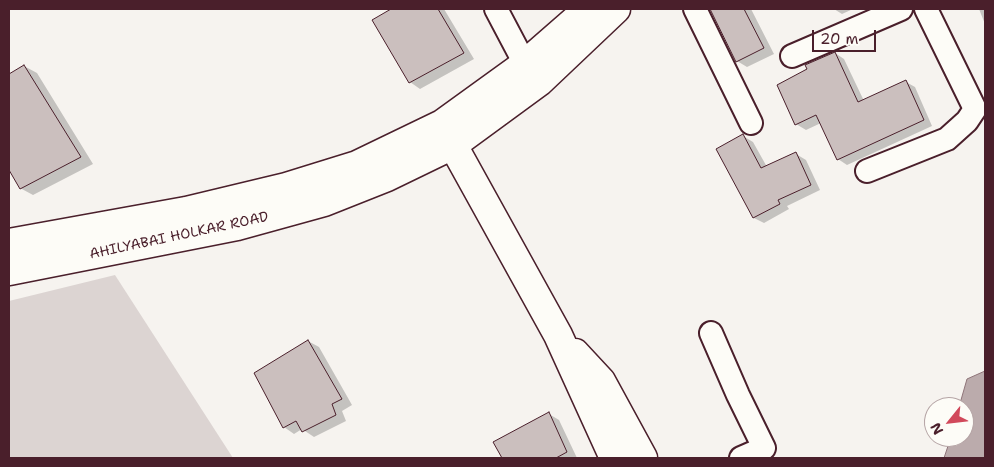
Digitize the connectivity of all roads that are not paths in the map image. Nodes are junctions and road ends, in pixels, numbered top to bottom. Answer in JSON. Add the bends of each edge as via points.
{"nodes":[{"id":1,"x":496,"y":9,"type":"edge"},
{"id":2,"x":588,"y":9,"type":"edge"},
{"id":3,"x":616,"y":9,"type":"edge"},
{"id":4,"x":695,"y":9,"type":"edge"},
{"id":5,"x":901,"y":9,"type":"edge"},
{"id":6,"x":926,"y":9,"type":"edge"},
{"id":7,"x":792,"y":56,"type":"dead end"},
{"id":8,"x":532,"y":73,"type":"junction"},
{"id":9,"x":751,"y":123,"type":"dead end"},
{"id":10,"x":448,"y":135,"type":"junction"},
{"id":11,"x":867,"y":171,"type":"dead end"},
{"id":12,"x":9,"y":243,"type":"edge"},
{"id":13,"x":9,"y":271,"type":"edge"},
{"id":14,"x":711,"y":333,"type":"dead end"},
{"id":15,"x":558,"y":335,"type":"junction"},
{"id":16,"x":766,"y":453,"type":"edge"},
{"id":17,"x":614,"y":458,"type":"edge"},
{"id":18,"x":643,"y":458,"type":"edge"},
{"id":19,"x":741,"y":458,"type":"edge"}],
"edges":[{"from":1,"to":8,"type":"street"},
{"from":2,"to":8,"type":"main road","name":"AHILYABAI HOLKAR ROAD"},
{"from":3,"to":8,"type":"main road","name":"AHILYABAI HOLKAR ROAD"},
{"from":4,"to":9,"type":"street"},
{"from":5,"to":7,"type":"street"},
{"from":6,"to":11,"type":"street","via":[[975,109],[947,139]]},
{"from":8,"to":10,"type":"main road","name":"AHILYABAI HOLKAR ROAD"},
{"from":10,"to":12,"type":"main road","name":"AHILYABAI HOLKAR ROAD","via":[[286,187],[186,212]]},
{"from":10,"to":13,"type":"main road","name":"AHILYABAI HOLKAR ROAD","via":[[387,176],[324,202],[237,226]]},
{"from":10,"to":15,"type":"main road"},
{"from":14,"to":16,"type":"street"},
{"from":15,"to":17,"type":"main road"},
{"from":15,"to":18,"type":"main road","via":[[601,381]]},
{"from":16,"to":19,"type":"street"}]}
